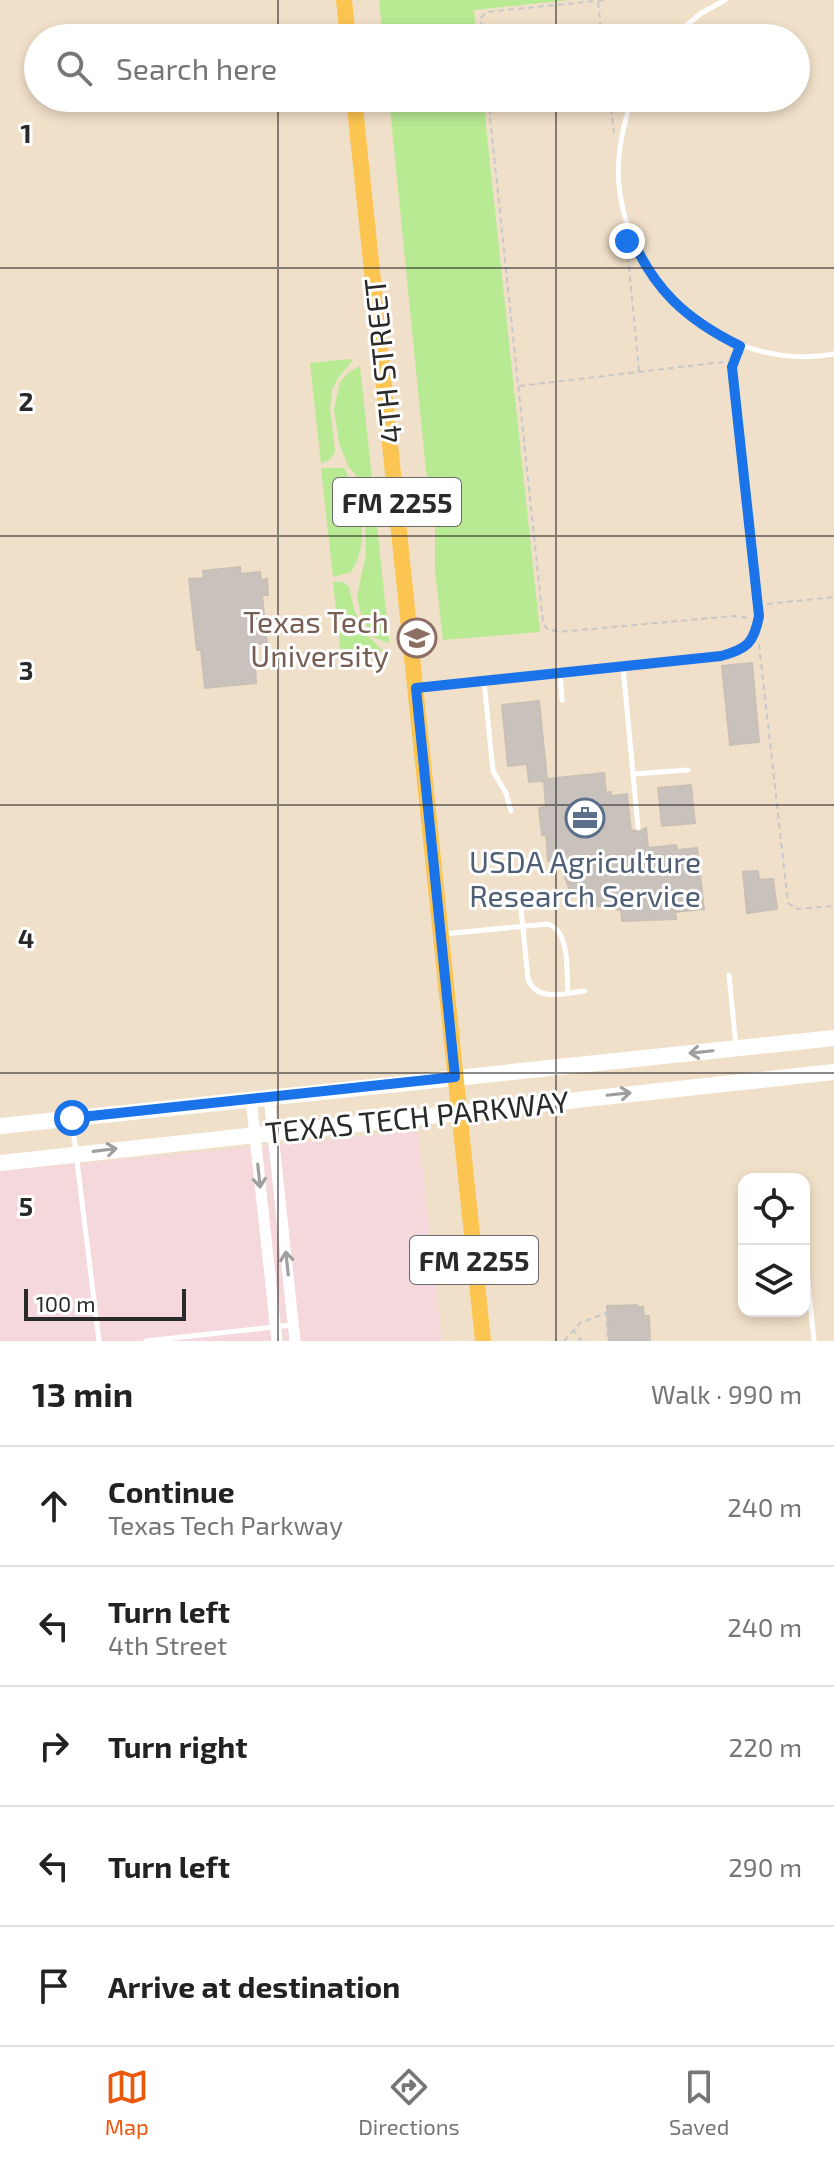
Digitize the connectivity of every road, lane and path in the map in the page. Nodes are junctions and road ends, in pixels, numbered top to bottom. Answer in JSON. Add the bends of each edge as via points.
{"nodes":[{"id":1,"x":344,"y":0,"type":"edge"},
{"id":2,"x":605,"y":0,"type":"edge"},
{"id":3,"x":725,"y":0,"type":"edge"},
{"id":4,"x":598,"y":1,"type":"edge"},
{"id":5,"x":347,"y":24,"type":"edge"},
{"id":6,"x":481,"y":24,"type":"edge"},
{"id":7,"x":600,"y":24,"type":"edge"},
{"id":8,"x":688,"y":24,"type":"edge"},
{"id":9,"x":355,"y":112,"type":"edge"},
{"id":10,"x":489,"y":112,"type":"edge"},
{"id":11,"x":612,"y":112,"type":"edge"},
{"id":12,"x":627,"y":112,"type":"edge"},
{"id":13,"x":618,"y":158,"type":"junction"},
{"id":14,"x":629,"y":232,"type":"junction"},
{"id":15,"x":740,"y":346,"type":"junction"},
{"id":16,"x":834,"y":354,"type":"edge"},
{"id":17,"x":733,"y":363,"type":"junction"},
{"id":18,"x":639,"y":372,"type":"junction"},
{"id":19,"x":518,"y":386,"type":"junction"},
{"id":20,"x":834,"y":597,"type":"edge"},
{"id":21,"x":758,"y":605,"type":"junction"},
{"id":22,"x":758,"y":621,"type":"junction"},
{"id":23,"x":755,"y":636,"type":"junction"},
{"id":24,"x":623,"y":667,"type":"junction"},
{"id":25,"x":560,"y":674,"type":"junction"},
{"id":26,"x":484,"y":681,"type":"junction"},
{"id":27,"x":416,"y":688,"type":"junction"},
{"id":28,"x":562,"y":700,"type":"dead end"},
{"id":29,"x":688,"y":770,"type":"dead end"},
{"id":30,"x":633,"y":774,"type":"junction"},
{"id":31,"x":511,"y":811,"type":"dead end"},
{"id":32,"x":638,"y":827,"type":"dead end"},
{"id":33,"x":834,"y":906,"type":"edge"},
{"id":34,"x":521,"y":909,"type":"dead end"},
{"id":35,"x":522,"y":926,"type":"junction"},
{"id":36,"x":441,"y":934,"type":"junction"},
{"id":37,"x":729,"y":975,"type":"dead end"},
{"id":38,"x":585,"y":991,"type":"dead end"},
{"id":39,"x":568,"y":992,"type":"junction"},
{"id":40,"x":834,"y":1038,"type":"edge"},
{"id":41,"x":737,"y":1048,"type":"junction"},
{"id":42,"x":834,"y":1072,"type":"edge"},
{"id":43,"x":455,"y":1077,"type":"junction"},
{"id":44,"x":269,"y":1097,"type":"junction"},
{"id":45,"x":251,"y":1099,"type":"junction"},
{"id":46,"x":458,"y":1111,"type":"junction"},
{"id":47,"x":72,"y":1118,"type":"junction"},
{"id":48,"x":0,"y":1126,"type":"edge"},
{"id":49,"x":272,"y":1131,"type":"junction"},
{"id":50,"x":255,"y":1133,"type":"junction"},
{"id":51,"x":76,"y":1154,"type":"junction"},
{"id":52,"x":0,"y":1163,"type":"edge"},
{"id":53,"x":810,"y":1301,"type":"edge"},
{"id":54,"x":293,"y":1325,"type":"junction"},
{"id":55,"x":276,"y":1327,"type":"junction"},
{"id":56,"x":573,"y":1329,"type":"junction"},
{"id":57,"x":607,"y":1340,"type":"edge"},
{"id":58,"x":99,"y":1341,"type":"edge"},
{"id":59,"x":146,"y":1341,"type":"edge"},
{"id":60,"x":277,"y":1341,"type":"edge"},
{"id":61,"x":295,"y":1341,"type":"edge"},
{"id":62,"x":483,"y":1341,"type":"edge"},
{"id":63,"x":564,"y":1341,"type":"edge"},
{"id":64,"x":581,"y":1341,"type":"edge"},
{"id":65,"x":814,"y":1341,"type":"edge"}],
"edges":[{"from":1,"to":5,"type":"main road"},
{"from":2,"to":4,"type":"path"},
{"from":3,"to":8,"type":"lane"},
{"from":4,"to":6,"type":"path","via":[[486,12]]},
{"from":4,"to":7,"type":"path"},
{"from":9,"to":27,"type":"main road","name":"4TH STREET","number":"FM 2255"},
{"from":10,"to":19,"type":"path"},
{"from":11,"to":13,"type":"path"},
{"from":12,"to":13,"type":"lane"},
{"from":13,"to":14,"type":"lane","via":[[619,192]]},
{"from":14,"to":15,"type":"lane","via":[[658,286],[682,311]]},
{"from":14,"to":18,"type":"path"},
{"from":15,"to":16,"type":"lane","via":[[778,356]]},
{"from":15,"to":17,"type":"lane"},
{"from":17,"to":18,"type":"path"},
{"from":17,"to":21,"type":"lane"},
{"from":18,"to":19,"type":"path"},
{"from":19,"to":22,"type":"path","via":[[546,628],[558,632],[733,616]]},
{"from":20,"to":21,"type":"path"},
{"from":21,"to":22,"type":"lane"},
{"from":22,"to":23,"type":"lane"},
{"from":23,"to":24,"type":"lane","via":[[738,651],[721,656]]},
{"from":23,"to":33,"type":"path","via":[[761,650],[788,903],[798,909]]},
{"from":24,"to":25,"type":"lane"},
{"from":24,"to":30,"type":"lane"},
{"from":25,"to":26,"type":"lane"},
{"from":25,"to":28,"type":"lane"},
{"from":26,"to":27,"type":"lane"},
{"from":26,"to":31,"type":"lane","via":[[493,771]]},
{"from":27,"to":36,"type":"main road","name":"4TH STREET","number":"FM 2255"},
{"from":29,"to":30,"type":"lane"},
{"from":30,"to":32,"type":"lane"},
{"from":34,"to":35,"type":"lane"},
{"from":35,"to":36,"type":"lane"},
{"from":35,"to":39,"type":"lane","via":[[531,987],[543,995]]},
{"from":35,"to":39,"type":"lane","via":[[548,924],[560,930]]},
{"from":36,"to":43,"type":"main road","name":"4TH STREET","number":"FM 2255"},
{"from":37,"to":41,"type":"lane"},
{"from":38,"to":39,"type":"lane"},
{"from":40,"to":41,"type":"main road","name":"TEXAS TECH PARKWAY"},
{"from":41,"to":43,"type":"main road","name":"TEXAS TECH PARKWAY","one_way":true},
{"from":46,"to":42,"type":"main road","name":"TEXAS TECH PARKWAY","one_way":true},
{"from":43,"to":44,"type":"main road","name":"TEXAS TECH PARKWAY"},
{"from":43,"to":46,"type":"main road","name":"4TH STREET","number":"FM 2255"},
{"from":44,"to":45,"type":"main road","name":"TEXAS TECH PARKWAY"},
{"from":44,"to":49,"type":"street"},
{"from":45,"to":47,"type":"main road","name":"TEXAS TECH PARKWAY"},
{"from":45,"to":50,"type":"street"},
{"from":46,"to":49,"type":"main road","name":"TEXAS TECH PARKWAY"},
{"from":46,"to":62,"type":"main road","name":"4TH STREET","number":"FM 2255"},
{"from":47,"to":48,"type":"main road","name":"TEXAS TECH PARKWAY"},
{"from":47,"to":51,"type":"lane"},
{"from":49,"to":50,"type":"main road","name":"TEXAS TECH PARKWAY"},
{"from":54,"to":49,"type":"street","one_way":true},
{"from":51,"to":50,"type":"main road","name":"TEXAS TECH PARKWAY","one_way":true},
{"from":50,"to":55,"type":"street","one_way":true},
{"from":51,"to":52,"type":"main road","name":"TEXAS TECH PARKWAY"},
{"from":51,"to":58,"type":"lane"},
{"from":53,"to":65,"type":"lane"},
{"from":54,"to":55,"type":"lane"},
{"from":54,"to":61,"type":"street"},
{"from":55,"to":59,"type":"lane"},
{"from":55,"to":60,"type":"street"},
{"from":56,"to":57,"type":"path","via":[[606,1313]]},
{"from":56,"to":63,"type":"path"},
{"from":56,"to":64,"type":"path"}]}
